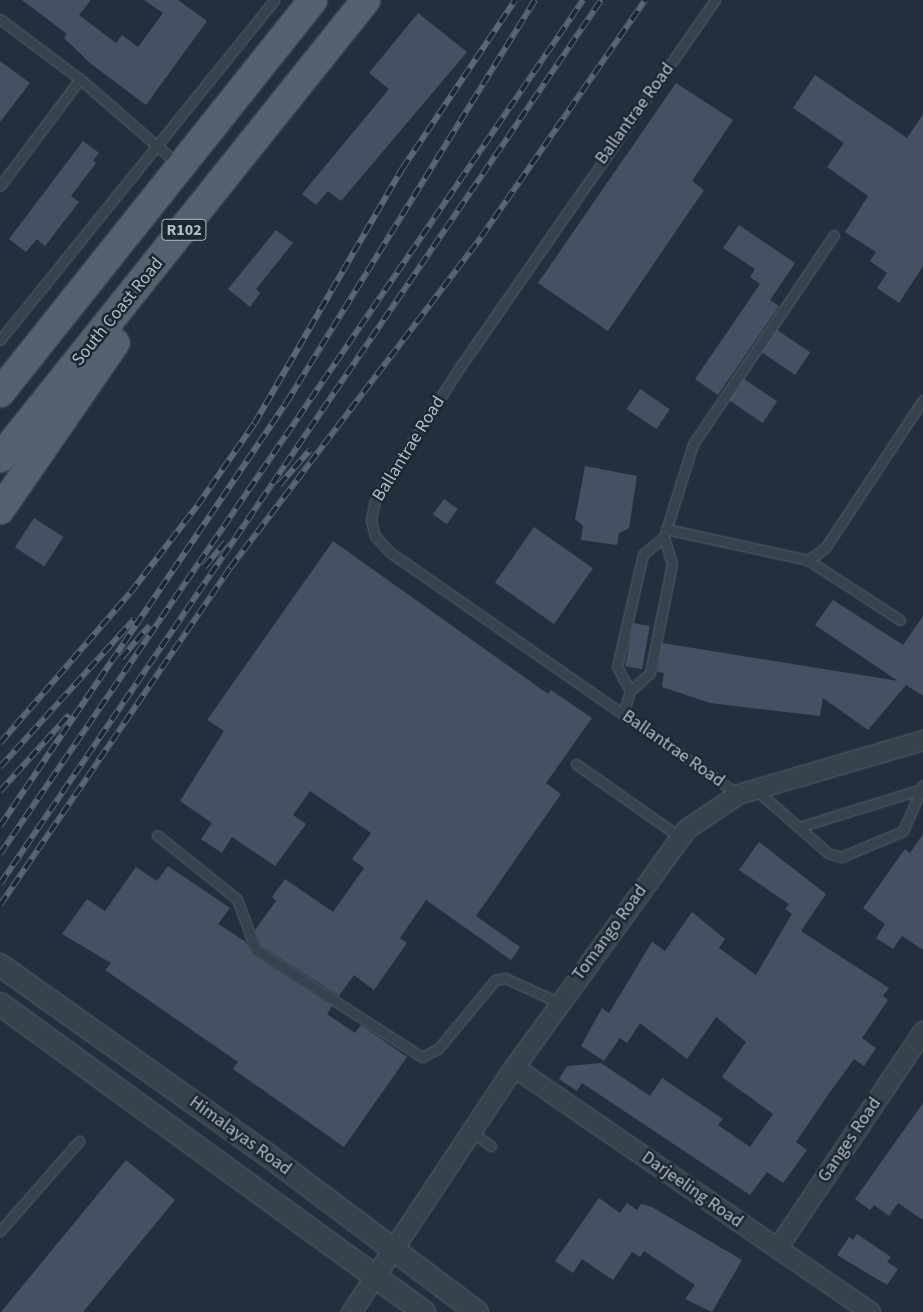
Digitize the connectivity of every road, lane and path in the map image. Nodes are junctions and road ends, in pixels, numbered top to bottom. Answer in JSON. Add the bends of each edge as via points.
{"nodes":[{"id":1,"x":274,"y":0,"type":"edge"},
{"id":2,"x":313,"y":0,"type":"edge"},
{"id":3,"x":366,"y":0,"type":"edge"},
{"id":4,"x":715,"y":0,"type":"edge"},
{"id":5,"x":0,"y":18,"type":"edge"},
{"id":6,"x":80,"y":79,"type":"junction"},
{"id":7,"x":239,"y":92,"type":"junction"},
{"id":8,"x":275,"y":116,"type":"junction"},
{"id":9,"x":157,"y":147,"type":"junction"},
{"id":10,"x":180,"y":165,"type":"junction"},
{"id":11,"x":0,"y":186,"type":"edge"},
{"id":12,"x":834,"y":235,"type":"dead end"},
{"id":13,"x":136,"y":291,"type":"junction"},
{"id":14,"x":77,"y":294,"type":"junction"},
{"id":15,"x":0,"y":340,"type":"edge"},
{"id":16,"x":0,"y":371,"type":"edge"},
{"id":17,"x":0,"y":392,"type":"edge"},
{"id":18,"x":923,"y":400,"type":"edge"},
{"id":19,"x":0,"y":458,"type":"edge"},
{"id":20,"x":0,"y":510,"type":"edge"},
{"id":21,"x":665,"y":533,"type":"junction"},
{"id":22,"x":808,"y":560,"type":"junction"},
{"id":23,"x":900,"y":620,"type":"dead end"},
{"id":24,"x":630,"y":692,"type":"junction"},
{"id":25,"x":623,"y":714,"type":"junction"},
{"id":26,"x":923,"y":740,"type":"edge"},
{"id":27,"x":576,"y":764,"type":"dead end"},
{"id":28,"x":922,"y":787,"type":"edge"},
{"id":29,"x":747,"y":792,"type":"junction"},
{"id":30,"x":799,"y":827,"type":"junction"},
{"id":31,"x":158,"y":835,"type":"dead end"},
{"id":32,"x":680,"y":837,"type":"junction"},
{"id":33,"x":6,"y":970,"type":"edge"},
{"id":34,"x":560,"y":1003,"type":"junction"},
{"id":35,"x":0,"y":1004,"type":"edge"},
{"id":36,"x":923,"y":1031,"type":"edge"},
{"id":37,"x":514,"y":1067,"type":"junction"},
{"id":38,"x":470,"y":1131,"type":"junction"},
{"id":39,"x":79,"y":1141,"type":"dead end"},
{"id":40,"x":490,"y":1146,"type":"dead end"},
{"id":41,"x":0,"y":1231,"type":"edge"},
{"id":42,"x":391,"y":1248,"type":"junction"},
{"id":43,"x":776,"y":1248,"type":"junction"},
{"id":44,"x":374,"y":1274,"type":"junction"},
{"id":45,"x":351,"y":1312,"type":"edge"},
{"id":46,"x":424,"y":1312,"type":"edge"},
{"id":47,"x":477,"y":1312,"type":"edge"},
{"id":48,"x":870,"y":1312,"type":"edge"}],
"edges":[{"from":1,"to":9,"type":"lane"},
{"from":2,"to":7,"type":"main road","number":"R102"},
{"from":3,"to":8,"type":"main road","name":"South Coast Road","number":"R102"},
{"from":4,"to":25,"type":"lane","name":"Ballantrae Road","via":[[564,211],[372,509],[373,530],[382,546]]},
{"from":5,"to":6,"type":"lane"},
{"from":6,"to":9,"type":"lane"},
{"from":6,"to":11,"type":"lane"},
{"from":7,"to":8,"type":"main road"},
{"from":7,"to":10,"type":"main road","number":"R102"},
{"from":8,"to":13,"type":"main road","name":"South Coast Road","number":"R102"},
{"from":9,"to":10,"type":"lane"},
{"from":9,"to":15,"type":"lane"},
{"from":10,"to":14,"type":"main road","number":"R102"},
{"from":12,"to":21,"type":"lane","via":[[693,444]]},
{"from":13,"to":19,"type":"main road","name":"South Coast Road","number":"R102"},
{"from":13,"to":20,"type":"main road","via":[[116,342]]},
{"from":14,"to":16,"type":"main road"},
{"from":14,"to":17,"type":"main road","number":"R102"},
{"from":18,"to":22,"type":"lane","via":[[825,548]]},
{"from":21,"to":22,"type":"lane"},
{"from":21,"to":24,"type":"lane","via":[[672,564],[650,673]]},
{"from":21,"to":24,"type":"lane","via":[[643,554],[617,667]]},
{"from":22,"to":23,"type":"lane"},
{"from":24,"to":25,"type":"lane"},
{"from":25,"to":29,"type":"lane","name":"Ballantrae Road"},
{"from":26,"to":29,"type":"street","name":"Tomango Road"},
{"from":27,"to":32,"type":"lane"},
{"from":28,"to":30,"type":"lane"},
{"from":28,"to":30,"type":"lane","name":"Ballantrae Road","via":[[903,831],[841,857],[828,853]]},
{"from":29,"to":30,"type":"lane","name":"Ballantrae Road"},
{"from":29,"to":32,"type":"street","name":"Tomango Road","via":[[704,814]]},
{"from":31,"to":34,"type":"lane","via":[[237,899],[256,950],[422,1057],[438,1049],[495,980],[505,978]]},
{"from":32,"to":34,"type":"street","name":"Tomango Road"},
{"from":33,"to":42,"type":"street","name":"Himalayas Road"},
{"from":34,"to":37,"type":"street","name":"Tomango Road"},
{"from":35,"to":44,"type":"street","name":"Himalayas Road"},
{"from":36,"to":43,"type":"street","name":"Ganges Road"},
{"from":37,"to":38,"type":"street","name":"Tomango Road"},
{"from":37,"to":43,"type":"street","name":"Darjeeling Road"},
{"from":38,"to":40,"type":"lane"},
{"from":38,"to":42,"type":"street","name":"Tomango Road"},
{"from":39,"to":41,"type":"lane"},
{"from":42,"to":44,"type":"street","name":"Tomango Road"},
{"from":42,"to":47,"type":"street","name":"Himalayas Road"},
{"from":43,"to":48,"type":"street","name":"Darjeeling Road"},
{"from":44,"to":45,"type":"street","name":"Tomango Road"},
{"from":44,"to":46,"type":"street","name":"Himalayas Road"}]}
